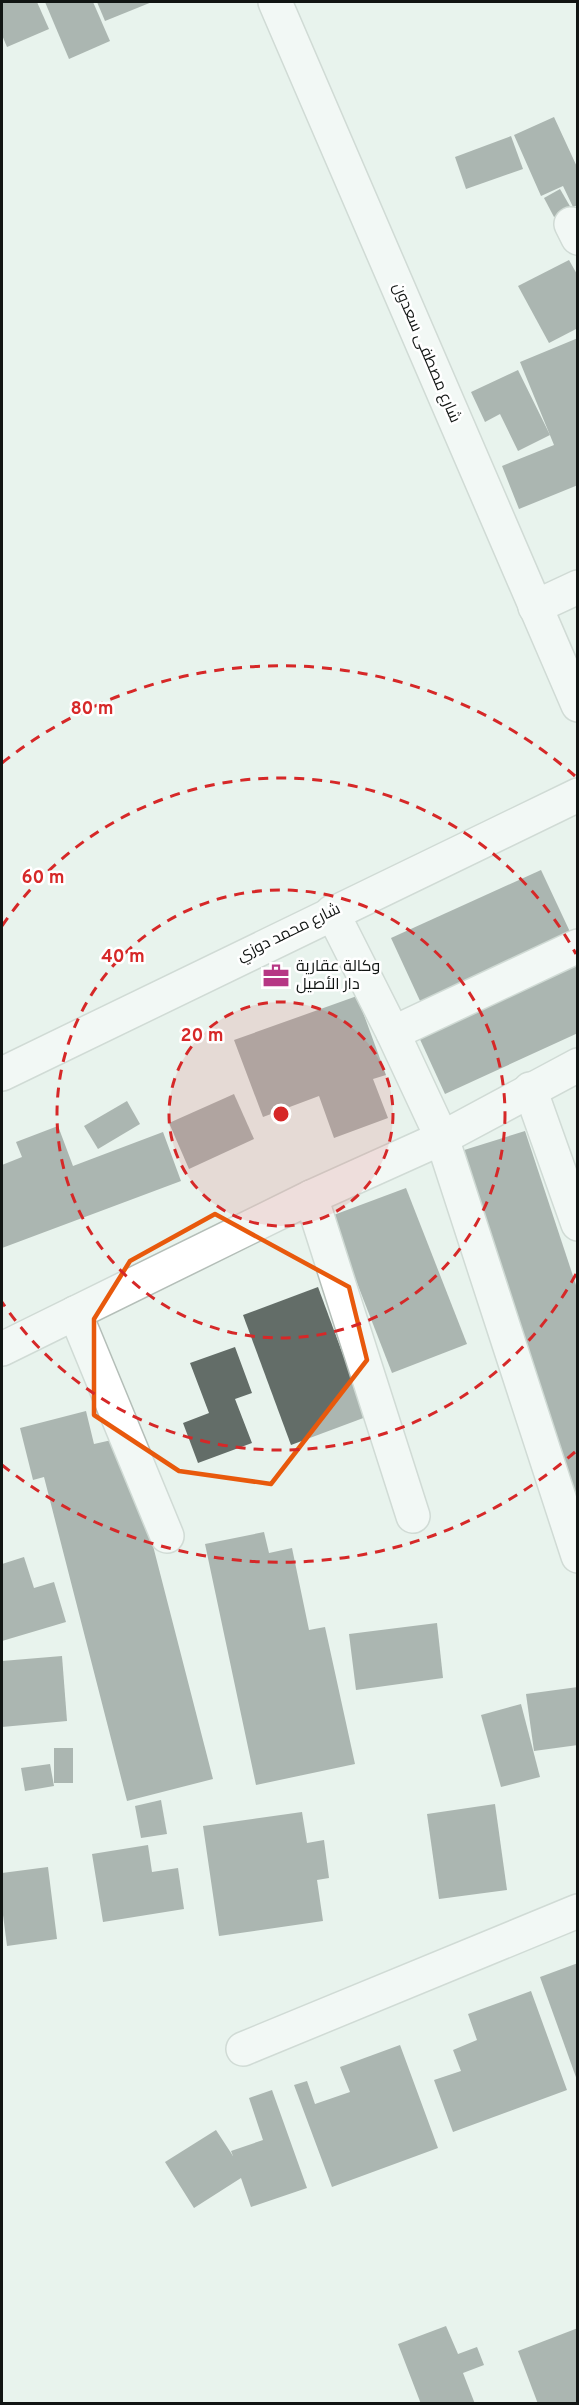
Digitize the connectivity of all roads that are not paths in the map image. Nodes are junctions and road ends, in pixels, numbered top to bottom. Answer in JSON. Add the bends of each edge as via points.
{"nodes":[{"id":1,"x":275,"y":2,"type":"edge"},
{"id":2,"x":578,"y":587,"type":"edge"},
{"id":3,"x":535,"y":607,"type":"junction"},
{"id":4,"x":578,"y":705,"type":"edge"},
{"id":5,"x":578,"y":795,"type":"edge"},
{"id":6,"x":332,"y":912,"type":"junction"},
{"id":7,"x":578,"y":946,"type":"edge"},
{"id":8,"x":393,"y":1033,"type":"junction"},
{"id":9,"x":578,"y":1065,"type":"edge"},
{"id":10,"x":2,"y":1074,"type":"edge"},
{"id":11,"x":530,"y":1089,"type":"junction"},
{"id":12,"x":442,"y":1138,"type":"junction"},
{"id":13,"x":311,"y":1197,"type":"junction"},
{"id":14,"x":578,"y":1224,"type":"edge"},
{"id":15,"x":75,"y":1313,"type":"junction"},
{"id":16,"x":2,"y":1349,"type":"edge"},
{"id":17,"x":413,"y":1516,"type":"dead end"},
{"id":18,"x":167,"y":1536,"type":"dead end"},
{"id":19,"x":576,"y":1550,"type":"edge"},
{"id":20,"x":578,"y":1911,"type":"edge"},
{"id":21,"x":243,"y":2049,"type":"dead end"}],
"edges":[{"from":1,"to":3,"type":"street","name":"شارع مصطفى سعدون"},
{"from":2,"to":3,"type":"street"},
{"from":3,"to":4,"type":"street","name":"شارع مصطفى سعدون"},
{"from":5,"to":6,"type":"street","name":"شارع محمد دوزي"},
{"from":6,"to":8,"type":"street"},
{"from":6,"to":10,"type":"street","name":"شارع محمد دوزي"},
{"from":7,"to":8,"type":"street"},
{"from":8,"to":12,"type":"street"},
{"from":9,"to":11,"type":"street"},
{"from":11,"to":12,"type":"street"},
{"from":11,"to":14,"type":"street"},
{"from":12,"to":13,"type":"street"},
{"from":12,"to":19,"type":"street"},
{"from":13,"to":15,"type":"street"},
{"from":13,"to":17,"type":"street"},
{"from":15,"to":16,"type":"street"},
{"from":15,"to":18,"type":"street"},
{"from":20,"to":21,"type":"street"}]}
